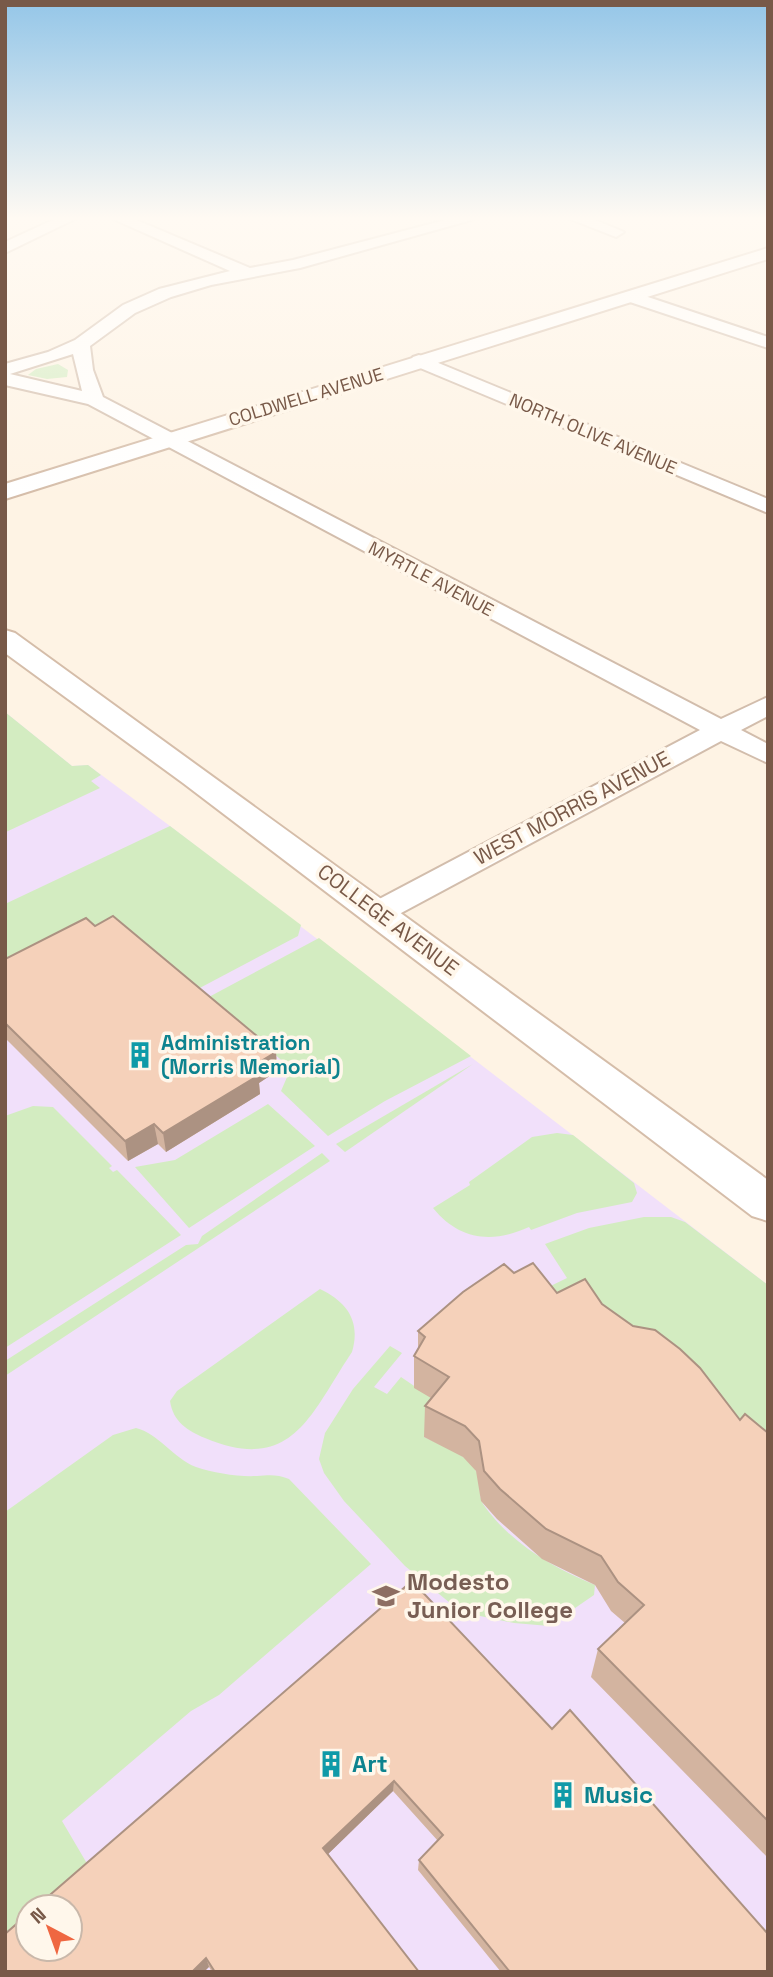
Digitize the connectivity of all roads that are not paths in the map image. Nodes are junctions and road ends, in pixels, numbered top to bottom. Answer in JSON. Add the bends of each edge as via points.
{"nodes":[{"id":1,"x":130,"y":311,"type":"edge"},
{"id":2,"x":582,"y":311,"type":"edge"},
{"id":3,"x":675,"y":311,"type":"edge"},
{"id":4,"x":768,"y":343,"type":"edge"},
{"id":5,"x":81,"y":344,"type":"junction"},
{"id":6,"x":419,"y":362,"type":"junction"},
{"id":7,"x":5,"y":370,"type":"edge"},
{"id":8,"x":5,"y":379,"type":"edge"},
{"id":9,"x":95,"y":400,"type":"junction"},
{"id":10,"x":165,"y":440,"type":"junction"},
{"id":11,"x":5,"y":492,"type":"edge"},
{"id":12,"x":768,"y":507,"type":"edge"},
{"id":13,"x":5,"y":639,"type":"edge"},
{"id":14,"x":768,"y":705,"type":"edge"},
{"id":15,"x":720,"y":730,"type":"junction"},
{"id":16,"x":768,"y":755,"type":"edge"},
{"id":17,"x":377,"y":912,"type":"junction"},
{"id":18,"x":768,"y":1204,"type":"edge"}],
"edges":[{"from":1,"to":5,"type":"street"},
{"from":2,"to":6,"type":"street","name":"COLDWELL AVENUE"},
{"from":3,"to":4,"type":"street"},
{"from":5,"to":7,"type":"street"},
{"from":5,"to":9,"type":"street"},
{"from":6,"to":10,"type":"street","name":"COLDWELL AVENUE"},
{"from":6,"to":12,"type":"street","name":"NORTH OLIVE AVENUE"},
{"from":8,"to":9,"type":"street","name":"MYRTLE AVENUE"},
{"from":9,"to":10,"type":"street","name":"MYRTLE AVENUE"},
{"from":10,"to":11,"type":"street","name":"COLDWELL AVENUE"},
{"from":10,"to":15,"type":"street","name":"MYRTLE AVENUE"},
{"from":13,"to":17,"type":"street","name":"COLLEGE AVENUE"},
{"from":14,"to":15,"type":"street","name":"WEST MORRIS AVENUE"},
{"from":15,"to":16,"type":"street","name":"MYRTLE AVENUE"},
{"from":15,"to":17,"type":"street","name":"WEST MORRIS AVENUE"},
{"from":17,"to":18,"type":"street","name":"COLLEGE AVENUE"}]}
